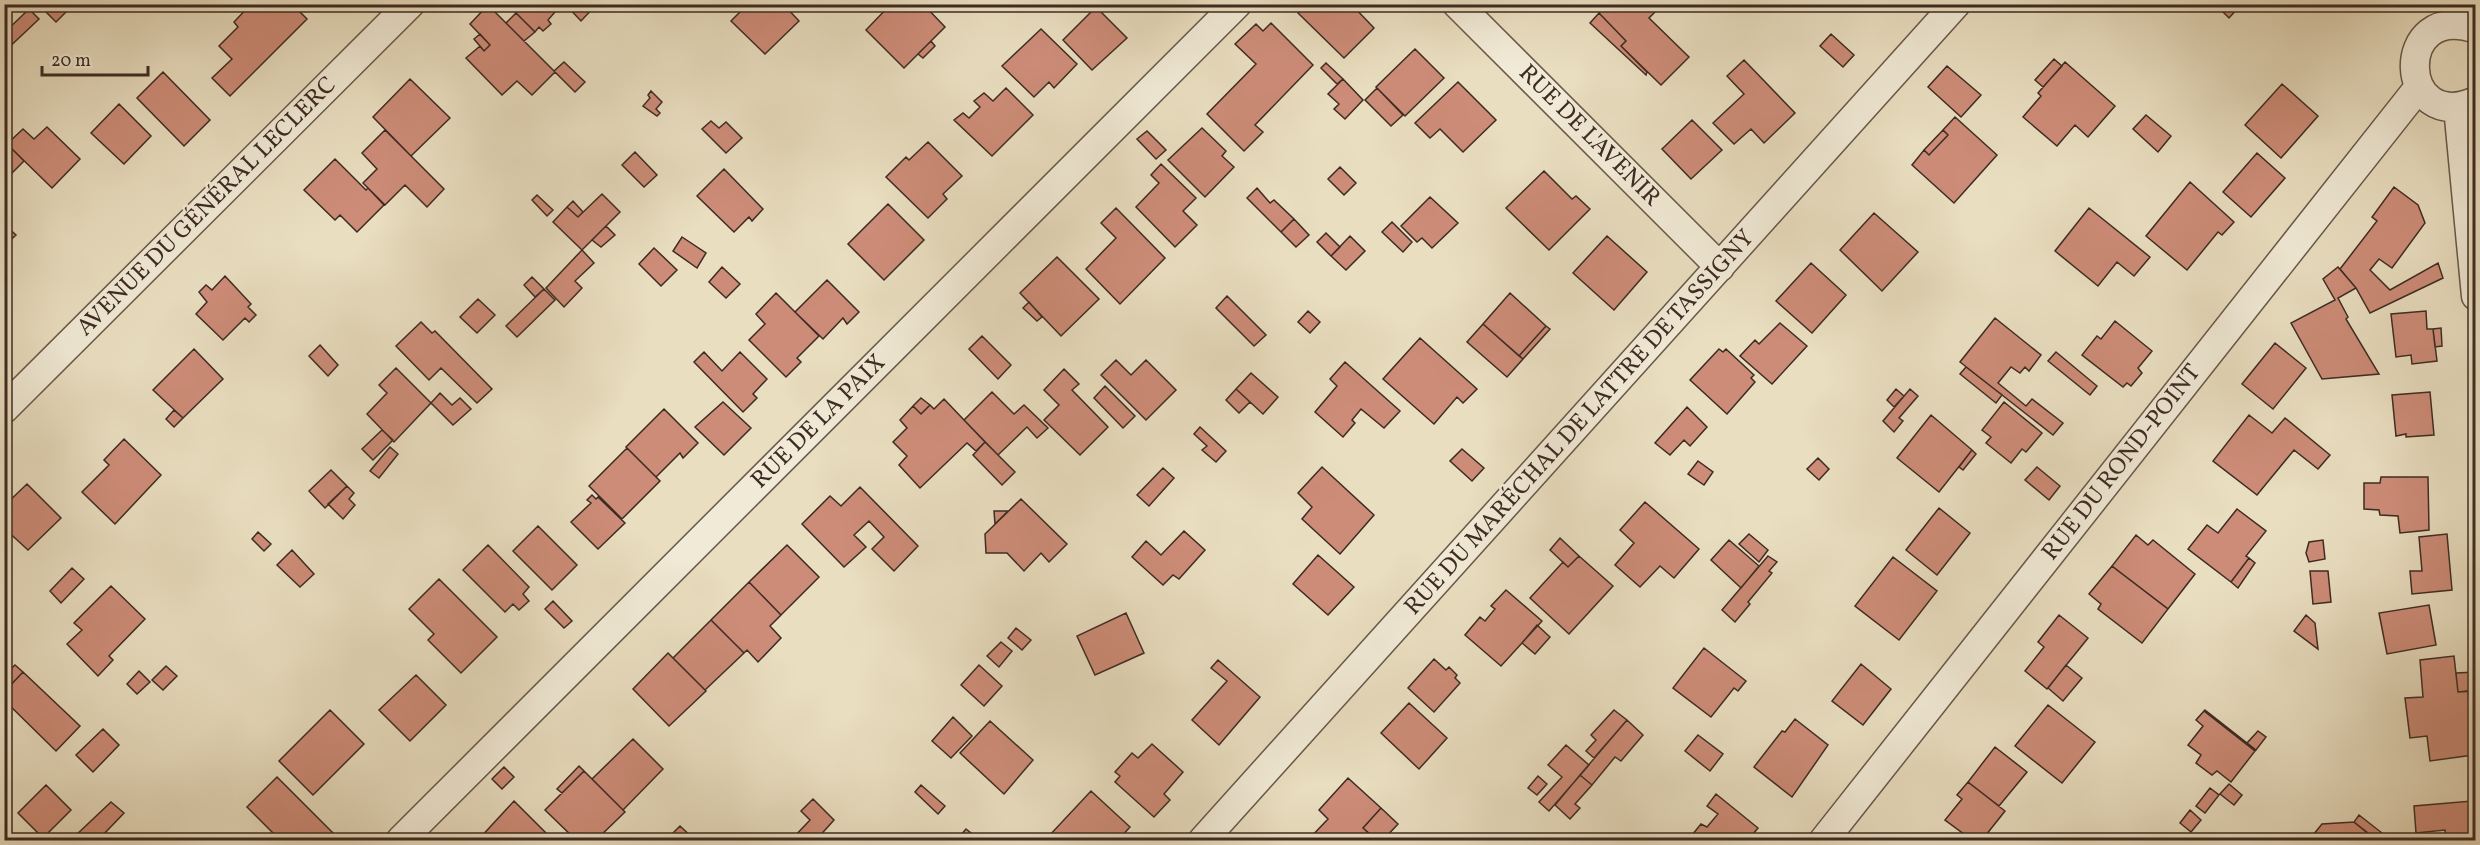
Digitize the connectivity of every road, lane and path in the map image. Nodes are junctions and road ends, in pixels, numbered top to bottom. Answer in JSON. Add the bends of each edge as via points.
{"nodes":[{"id":1,"x":410,"y":4,"type":"edge"},
{"id":2,"x":1237,"y":4,"type":"edge"},
{"id":3,"x":1457,"y":4,"type":"edge"},
{"id":4,"x":1956,"y":4,"type":"edge"},
{"id":5,"x":2460,"y":19,"type":"edge"},
{"id":6,"x":2419,"y":87,"type":"junction"},
{"id":7,"x":2467,"y":104,"type":"edge"},
{"id":8,"x":1720,"y":267,"type":"junction"},
{"id":9,"x":2475,"y":296,"type":"edge"},
{"id":10,"x":4,"y":409,"type":"edge"},
{"id":11,"x":401,"y":840,"type":"edge"},
{"id":12,"x":1203,"y":840,"type":"edge"},
{"id":13,"x":1824,"y":840,"type":"edge"}],
"edges":[{"from":1,"to":10,"type":"street","name":"AVENUE DU GÉNÉRAL LECLERC"},
{"from":2,"to":11,"type":"street","name":"RUE DE LA PAIX"},
{"from":3,"to":8,"type":"street","name":"RUE DE L'AVENIR"},
{"from":4,"to":8,"type":"street","name":"RUE DU MARÉCHAL DE LATTRE DE TASSIGNY"},
{"from":5,"to":6,"type":"street","via":[[2423,38],[2415,53],[2413,70]]},
{"from":6,"to":7,"type":"street","via":[[2443,105]]},
{"from":6,"to":13,"type":"street","name":"RUE DU ROND-POINT"},
{"from":7,"to":9,"type":"street"},
{"from":8,"to":12,"type":"street","name":"RUE DU MARÉCHAL DE LATTRE DE TASSIGNY"}]}
